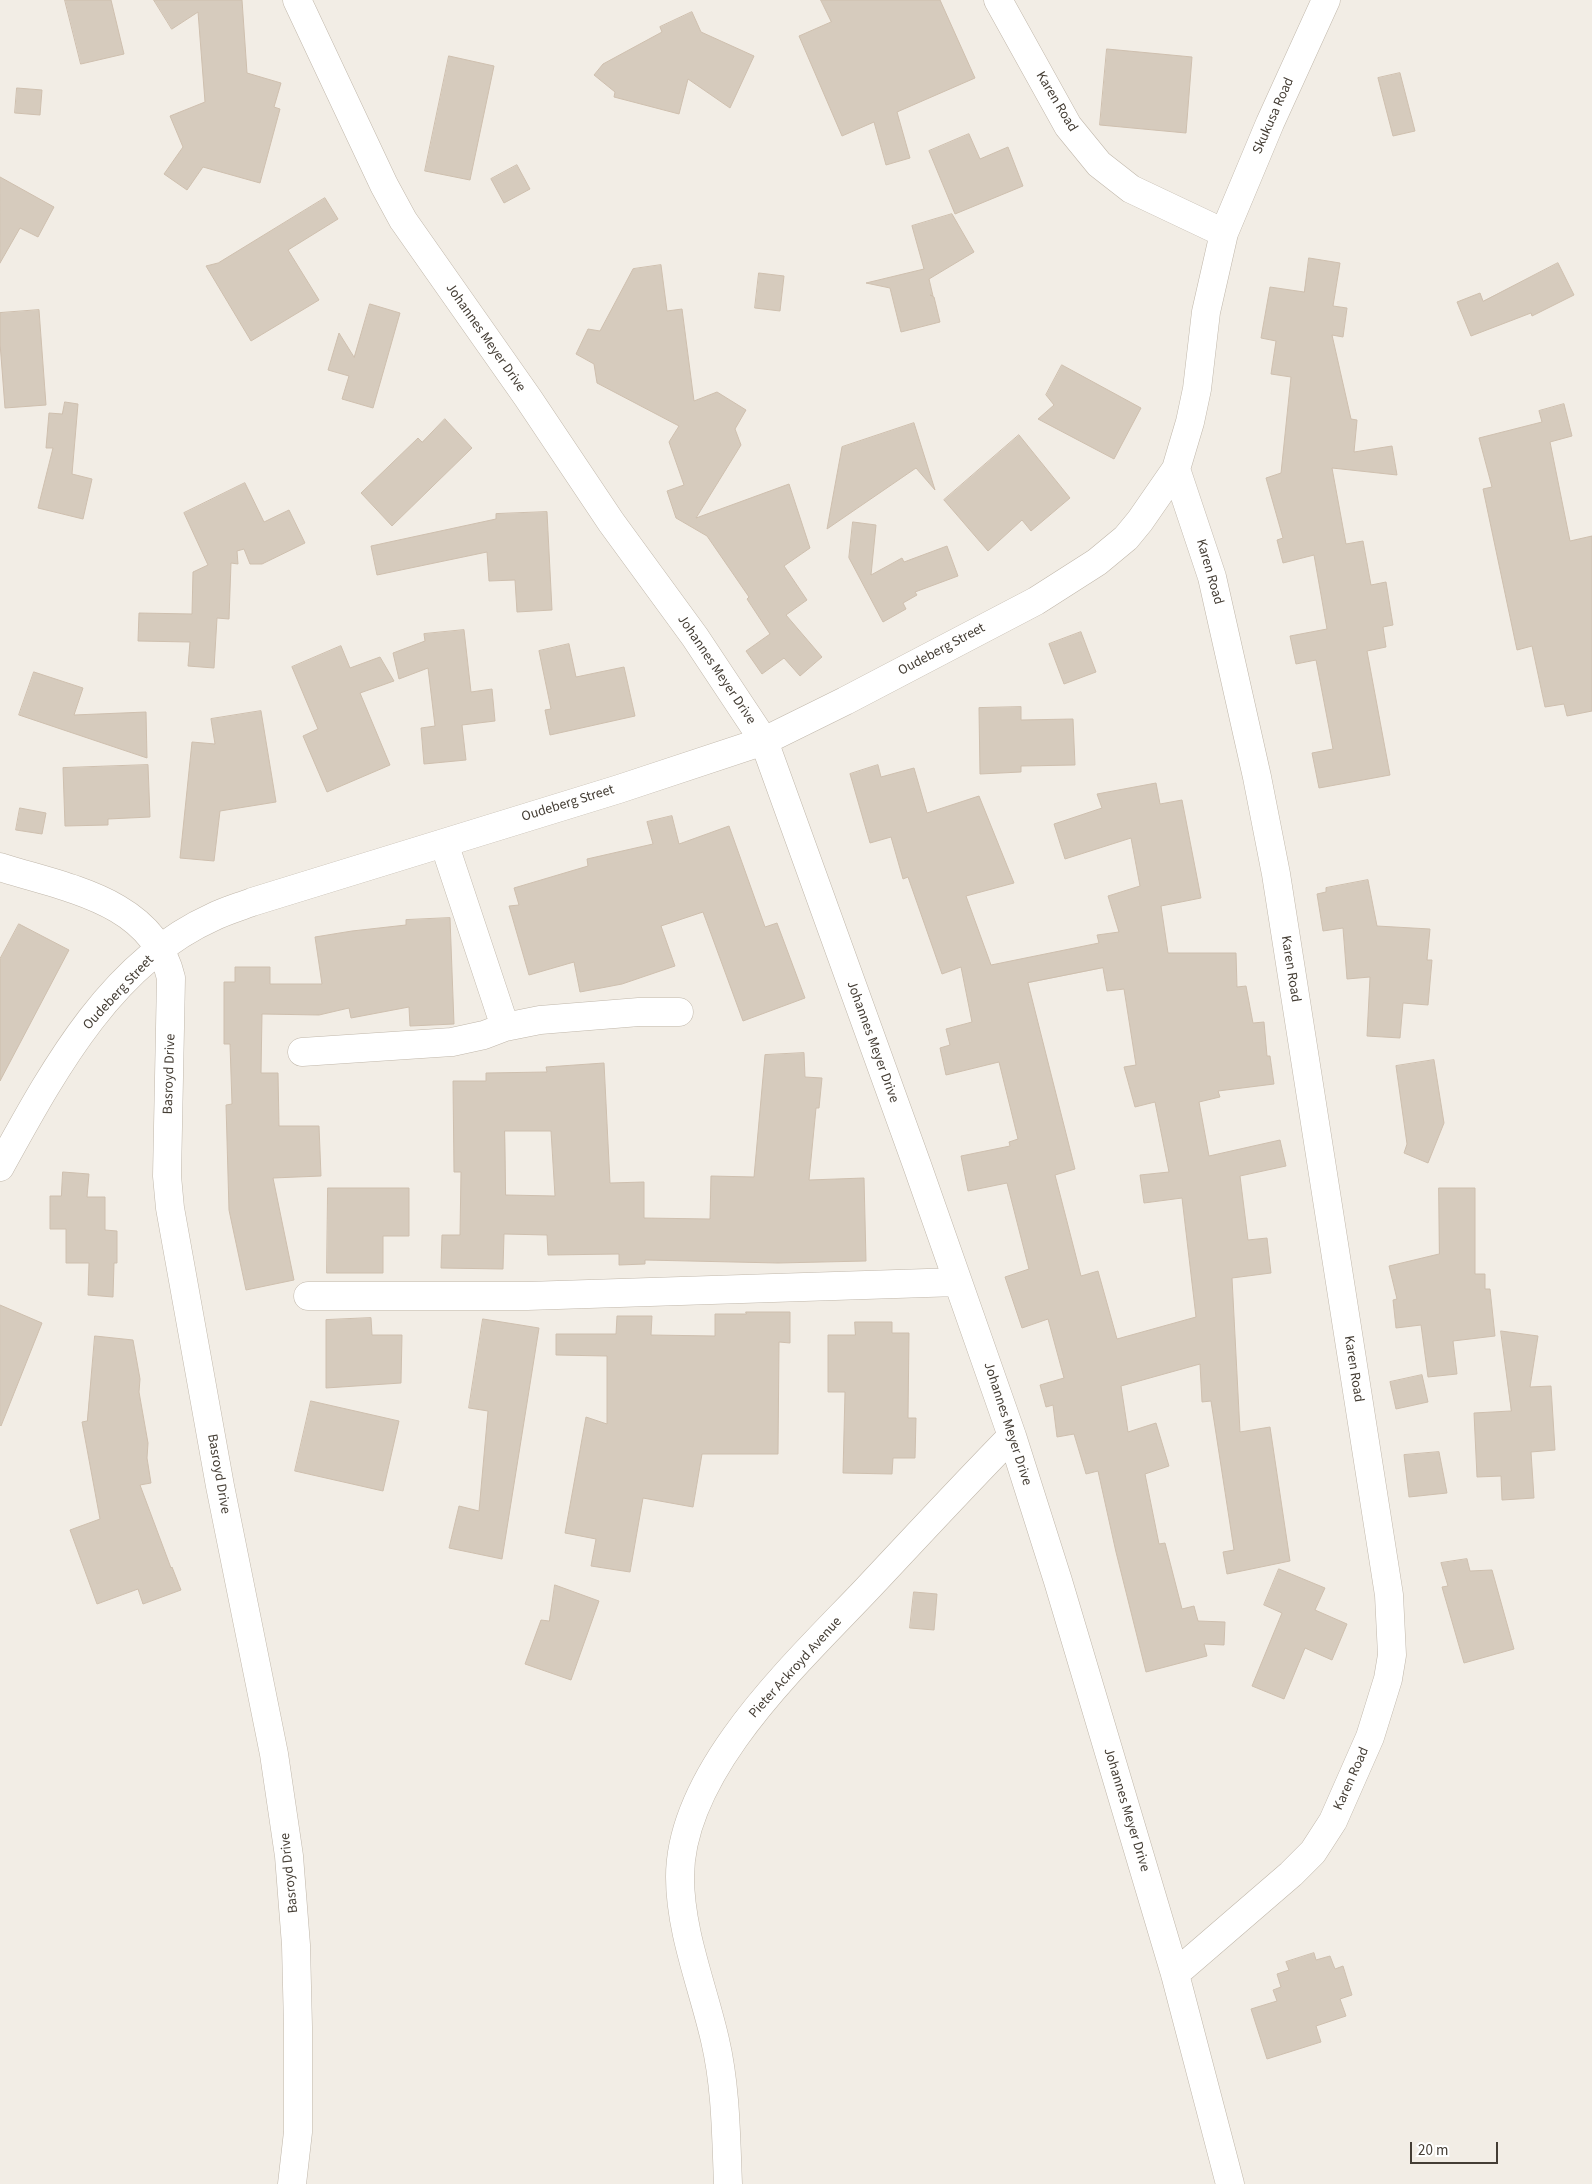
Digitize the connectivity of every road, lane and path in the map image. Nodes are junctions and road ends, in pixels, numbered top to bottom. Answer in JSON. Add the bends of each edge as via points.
{"nodes":[{"id":1,"x":297,"y":0,"type":"edge"},
{"id":2,"x":998,"y":0,"type":"edge"},
{"id":3,"x":1326,"y":0,"type":"edge"},
{"id":4,"x":1224,"y":233,"type":"junction"},
{"id":5,"x":1176,"y":469,"type":"junction"},
{"id":6,"x":764,"y":740,"type":"junction"},
{"id":7,"x":444,"y":843,"type":"junction"},
{"id":8,"x":0,"y":867,"type":"edge"},
{"id":9,"x":160,"y":949,"type":"junction"},
{"id":10,"x":679,"y":1012,"type":"dead end"},
{"id":11,"x":505,"y":1027,"type":"junction"},
{"id":12,"x":302,"y":1052,"type":"dead end"},
{"id":13,"x":0,"y":1167,"type":"edge"},
{"id":14,"x":958,"y":1282,"type":"junction"},
{"id":15,"x":308,"y":1296,"type":"dead end"},
{"id":16,"x":1012,"y":1436,"type":"junction"},
{"id":17,"x":1175,"y":1974,"type":"junction"},
{"id":18,"x":292,"y":2184,"type":"edge"},
{"id":19,"x":728,"y":2184,"type":"edge"},
{"id":20,"x":1230,"y":2184,"type":"edge"}],
"edges":[{"from":1,"to":6,"type":"street","name":"Johannes Meyer Drive","via":[[403,220]]},
{"from":2,"to":4,"type":"street","name":"Karen Road","via":[[1068,126],[1099,164],[1131,189]]},
{"from":3,"to":4,"type":"street","name":"Skukusa Road"},
{"from":4,"to":5,"type":"street","via":[[1206,312],[1192,414]]},
{"from":5,"to":6,"type":"street","name":"Oudeberg Street","via":[[1126,538],[1097,562],[1036,601]]},
{"from":5,"to":17,"type":"street","name":"Karen Road","via":[[1212,577],[1258,776],[1276,874],[1387,1586],[1392,1655],[1384,1697],[1370,1737],[1325,1836],[1291,1874]]},
{"from":6,"to":7,"type":"street","name":"Oudeberg Street"},
{"from":6,"to":14,"type":"street","name":"Johannes Meyer Drive"},
{"from":7,"to":9,"type":"street","name":"Oudeberg Street","via":[[252,902],[212,917]]},
{"from":7,"to":11,"type":"street"},
{"from":8,"to":9,"type":"street","name":"Basroyd Drive","via":[[116,906],[132,916]]},
{"from":9,"to":13,"type":"street","name":"Oudeberg Street","via":[[129,977],[79,1036],[44,1088]]},
{"from":9,"to":18,"type":"street","name":"Basroyd Drive","via":[[170,970],[172,993],[167,1176],[171,1217],[274,1754],[289,1856],[298,2027],[298,2132]]},
{"from":10,"to":11,"type":"street","via":[[540,1020]]},
{"from":11,"to":12,"type":"street","via":[[452,1042]]},
{"from":14,"to":15,"type":"street","via":[[527,1296]]},
{"from":14,"to":16,"type":"street","name":"Johannes Meyer Drive"},
{"from":16,"to":17,"type":"street","name":"Johannes Meyer Drive"},
{"from":16,"to":19,"type":"street","name":"Pieter Ackroyd Avenue","via":[[776,1685],[731,1745],[700,1795],[682,1852],[681,1897],[721,2072]]},
{"from":17,"to":20,"type":"street","name":"Johannes Meyer Drive"}]}
